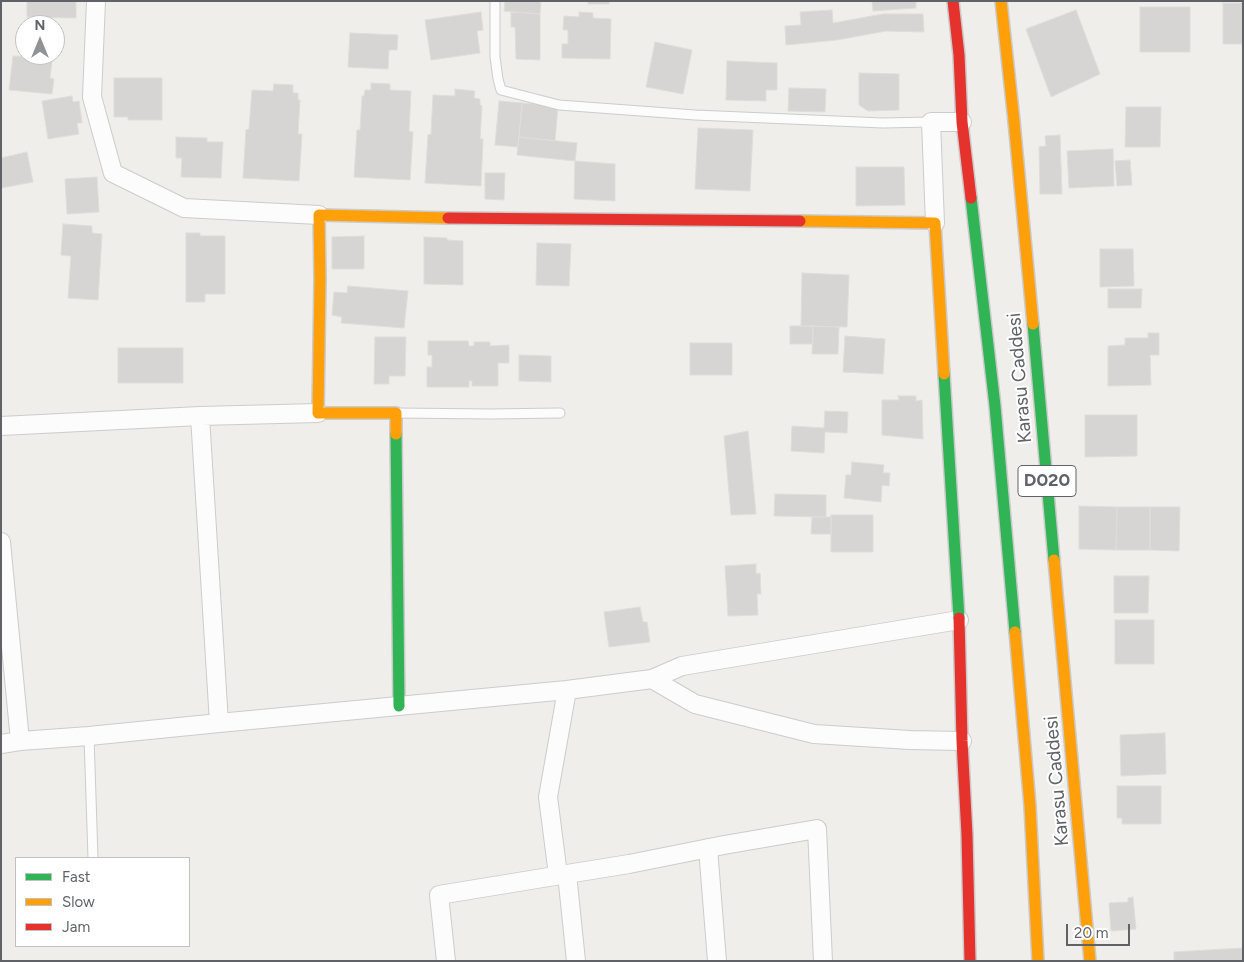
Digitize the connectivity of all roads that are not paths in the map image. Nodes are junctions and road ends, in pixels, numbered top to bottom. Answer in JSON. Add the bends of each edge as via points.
{"nodes":[{"id":1,"x":96,"y":1,"type":"edge"},
{"id":2,"x":495,"y":1,"type":"edge"},
{"id":3,"x":953,"y":1,"type":"edge"},
{"id":4,"x":1001,"y":1,"type":"edge"},
{"id":5,"x":931,"y":122,"type":"junction"},
{"id":6,"x":962,"y":122,"type":"junction"},
{"id":7,"x":319,"y":215,"type":"junction"},
{"id":8,"x":935,"y":223,"type":"junction"},
{"id":9,"x":318,"y":412,"type":"junction"},
{"id":10,"x":396,"y":413,"type":"junction"},
{"id":11,"x":560,"y":413,"type":"dead end"},
{"id":12,"x":200,"y":416,"type":"junction"},
{"id":13,"x":1,"y":426,"type":"edge"},
{"id":14,"x":1,"y":542,"type":"edge"},
{"id":15,"x":959,"y":620,"type":"junction"},
{"id":16,"x":652,"y":679,"type":"junction"},
{"id":17,"x":567,"y":690,"type":"junction"},
{"id":18,"x":399,"y":706,"type":"junction"},
{"id":19,"x":219,"y":723,"type":"junction"},
{"id":20,"x":89,"y":736,"type":"junction"},
{"id":21,"x":962,"y":741,"type":"junction"},
{"id":22,"x":20,"y":742,"type":"junction"},
{"id":23,"x":1,"y":744,"type":"edge"},
{"id":24,"x":708,"y":848,"type":"junction"},
{"id":25,"x":93,"y":857,"type":"edge"},
{"id":26,"x":563,"y":875,"type":"junction"},
{"id":27,"x":446,"y":961,"type":"edge"},
{"id":28,"x":576,"y":961,"type":"edge"},
{"id":29,"x":717,"y":961,"type":"edge"},
{"id":30,"x":823,"y":961,"type":"edge"},
{"id":31,"x":970,"y":961,"type":"edge"},
{"id":32,"x":1038,"y":961,"type":"edge"},
{"id":33,"x":1090,"y":961,"type":"edge"}],
"edges":[{"from":1,"to":7,"type":"street","via":[[92,98],[113,173],[184,208]]},
{"from":2,"to":5,"type":"lane","via":[[495,57],[501,90],[559,105],[695,115]]},
{"from":3,"to":6,"type":"main road","name":"Karasu Caddesi","number":"D020"},
{"from":4,"to":33,"type":"main road","name":"Karasu Caddesi","number":"D020"},
{"from":5,"to":6,"type":"street"},
{"from":5,"to":8,"type":"street"},
{"from":6,"to":32,"type":"main road","name":"Karasu Caddesi","number":"D020","via":[[995,406],[1030,806]]},
{"from":7,"to":8,"type":"main road"},
{"from":7,"to":9,"type":"main road"},
{"from":8,"to":15,"type":"main road"},
{"from":9,"to":10,"type":"main road"},
{"from":9,"to":12,"type":"street"},
{"from":10,"to":11,"type":"lane"},
{"from":10,"to":18,"type":"main road"},
{"from":12,"to":13,"type":"street"},
{"from":12,"to":19,"type":"street"},
{"from":14,"to":22,"type":"street"},
{"from":15,"to":16,"type":"street","via":[[682,666]]},
{"from":15,"to":21,"type":"main road"},
{"from":16,"to":17,"type":"street"},
{"from":16,"to":21,"type":"street","via":[[695,704],[814,734]]},
{"from":17,"to":18,"type":"street"},
{"from":17,"to":26,"type":"street","via":[[548,797]]},
{"from":18,"to":19,"type":"street"},
{"from":19,"to":20,"type":"street"},
{"from":20,"to":22,"type":"street"},
{"from":20,"to":25,"type":"lane"},
{"from":21,"to":31,"type":"main road"},
{"from":22,"to":23,"type":"street"},
{"from":24,"to":26,"type":"street"},
{"from":24,"to":29,"type":"street"},
{"from":24,"to":30,"type":"street","via":[[817,829]]},
{"from":26,"to":27,"type":"street","via":[[439,895]]},
{"from":26,"to":28,"type":"street"}]}
